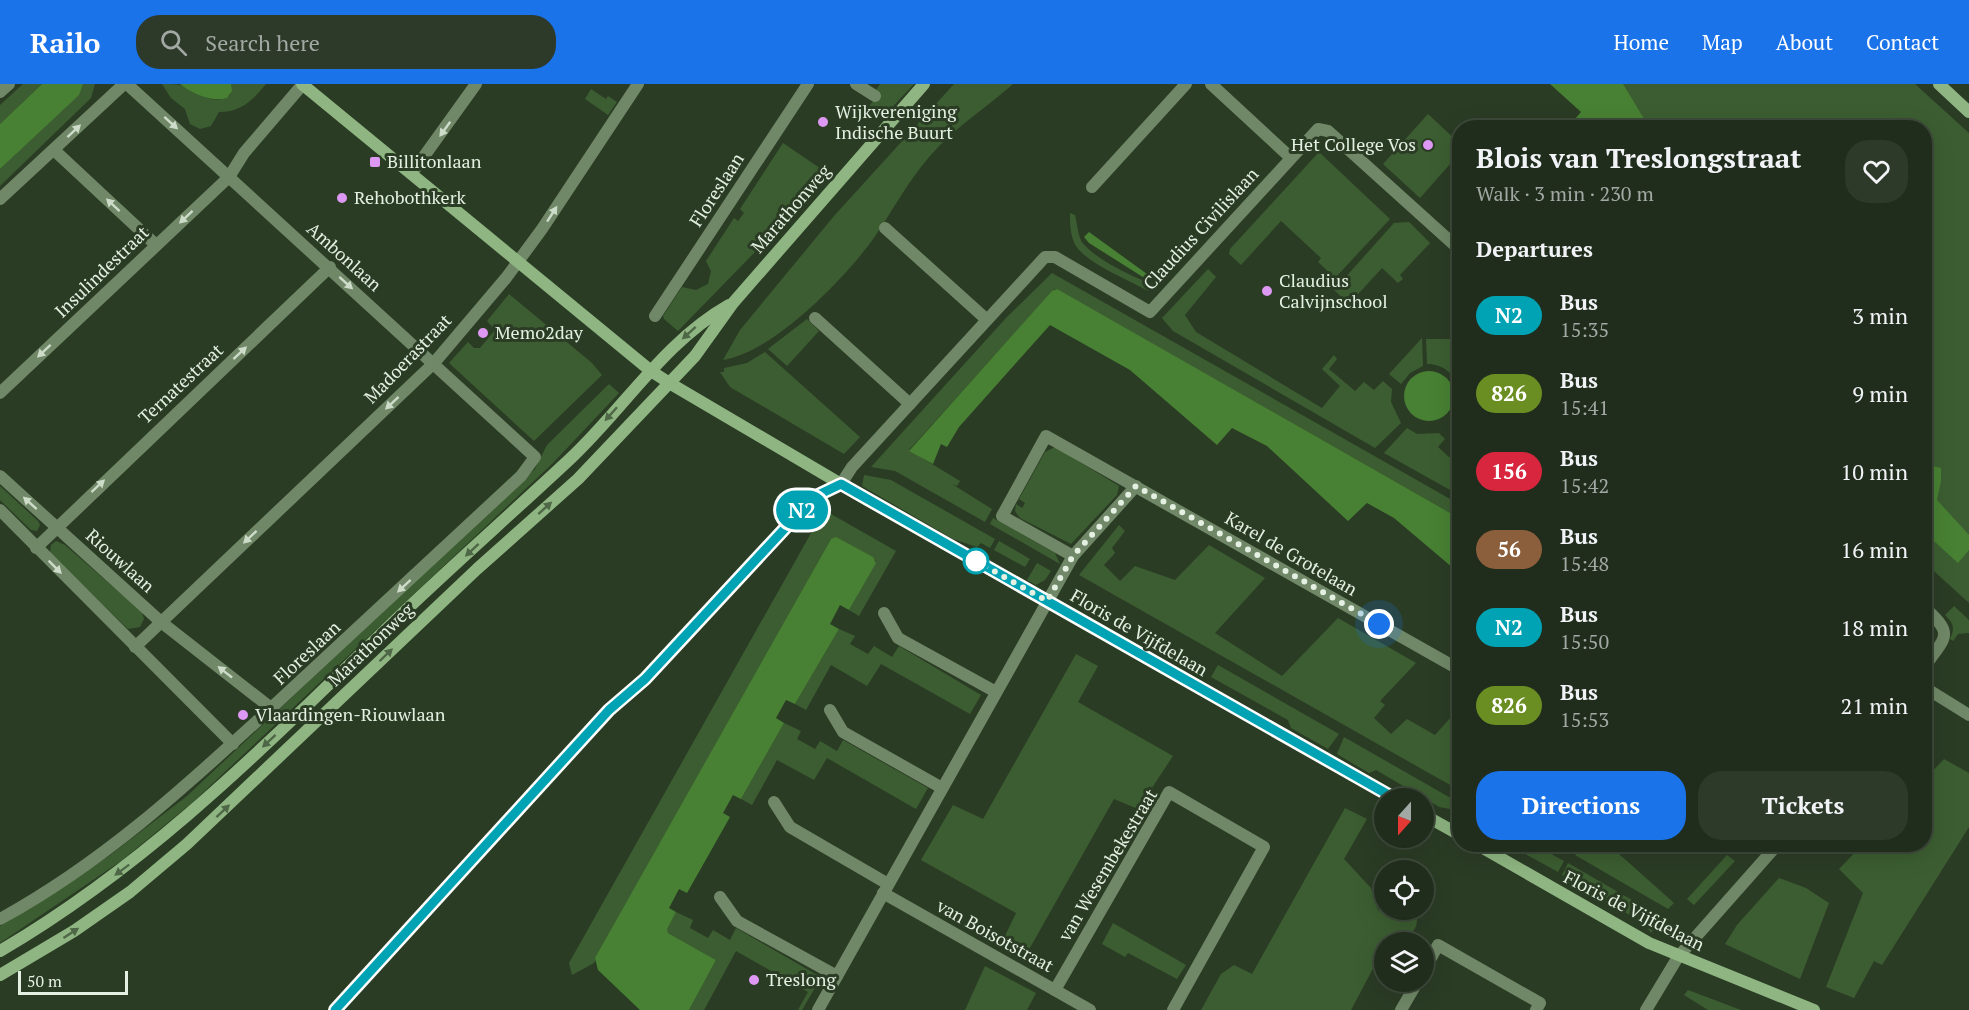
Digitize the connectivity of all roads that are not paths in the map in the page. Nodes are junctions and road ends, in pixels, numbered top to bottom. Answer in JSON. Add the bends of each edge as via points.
{"nodes":[{"id":1,"x":9,"y":84,"type":"edge"},
{"id":2,"x":125,"y":84,"type":"edge"},
{"id":3,"x":302,"y":84,"type":"edge"},
{"id":4,"x":476,"y":84,"type":"edge"},
{"id":5,"x":638,"y":84,"type":"edge"},
{"id":6,"x":808,"y":84,"type":"edge"},
{"id":7,"x":856,"y":84,"type":"edge"},
{"id":8,"x":924,"y":84,"type":"edge"},
{"id":9,"x":1186,"y":84,"type":"edge"},
{"id":10,"x":1211,"y":84,"type":"edge"},
{"id":11,"x":1939,"y":84,"type":"edge"},
{"id":12,"x":0,"y":92,"type":"edge"},
{"id":13,"x":875,"y":96,"type":"dead end"},
{"id":14,"x":1969,"y":111,"type":"edge"},
{"id":15,"x":54,"y":150,"type":"junction"},
{"id":16,"x":1291,"y":158,"type":"junction"},
{"id":17,"x":412,"y":173,"type":"junction"},
{"id":18,"x":229,"y":177,"type":"junction"},
{"id":19,"x":1092,"y":187,"type":"dead end"},
{"id":20,"x":0,"y":199,"type":"edge"},
{"id":21,"x":885,"y":228,"type":"dead end"},
{"id":22,"x":1452,"y":243,"type":"edge"},
{"id":23,"x":156,"y":245,"type":"junction"},
{"id":24,"x":517,"y":261,"type":"junction"},
{"id":25,"x":330,"y":267,"type":"junction"},
{"id":26,"x":733,"y":303,"type":"junction"},
{"id":27,"x":655,"y":316,"type":"dead end"},
{"id":28,"x":815,"y":318,"type":"dead end"},
{"id":29,"x":986,"y":319,"type":"junction"},
{"id":30,"x":434,"y":363,"type":"junction"},
{"id":31,"x":651,"y":371,"type":"junction"},
{"id":32,"x":671,"y":384,"type":"junction"},
{"id":33,"x":0,"y":393,"type":"edge"},
{"id":34,"x":910,"y":404,"type":"junction"},
{"id":35,"x":535,"y":457,"type":"joint"},
{"id":36,"x":0,"y":476,"type":"edge"},
{"id":37,"x":841,"y":484,"type":"junction"},
{"id":38,"x":1136,"y":486,"type":"junction"},
{"id":39,"x":0,"y":510,"type":"edge"},
{"id":40,"x":56,"y":526,"type":"junction"},
{"id":41,"x":36,"y":548,"type":"junction"},
{"id":42,"x":1073,"y":556,"type":"junction"},
{"id":43,"x":1047,"y":601,"type":"junction"},
{"id":44,"x":884,"y":613,"type":"dead end"},
{"id":45,"x":1932,"y":614,"type":"edge"},
{"id":46,"x":160,"y":622,"type":"junction"},
{"id":47,"x":135,"y":647,"type":"junction"},
{"id":48,"x":1932,"y":655,"type":"edge"},
{"id":49,"x":1452,"y":665,"type":"edge"},
{"id":50,"x":996,"y":692,"type":"junction"},
{"id":51,"x":1932,"y":695,"type":"edge"},
{"id":52,"x":271,"y":708,"type":"junction"},
{"id":53,"x":831,"y":710,"type":"dead end"},
{"id":54,"x":1969,"y":715,"type":"edge"},
{"id":55,"x":233,"y":744,"type":"junction"},
{"id":56,"x":942,"y":788,"type":"junction"},
{"id":57,"x":1376,"y":788,"type":"edge"},
{"id":58,"x":774,"y":802,"type":"dead end"},
{"id":59,"x":1434,"y":821,"type":"edge"},
{"id":60,"x":1452,"y":831,"type":"edge"},
{"id":61,"x":1490,"y":852,"type":"edge"},
{"id":62,"x":1771,"y":852,"type":"edge"},
{"id":63,"x":885,"y":888,"type":"junction"},
{"id":64,"x":720,"y":897,"type":"dead end"},
{"id":65,"x":0,"y":919,"type":"edge"},
{"id":66,"x":0,"y":951,"type":"edge"},
{"id":67,"x":1434,"y":952,"type":"edge"},
{"id":68,"x":1678,"y":957,"type":"junction"},
{"id":69,"x":0,"y":975,"type":"edge"},
{"id":70,"x":837,"y":976,"type":"junction"},
{"id":71,"x":1055,"y":990,"type":"junction"},
{"id":72,"x":1412,"y":992,"type":"edge"},
{"id":73,"x":818,"y":1010,"type":"edge"},
{"id":74,"x":1090,"y":1010,"type":"edge"},
{"id":75,"x":1173,"y":1010,"type":"edge"},
{"id":76,"x":1401,"y":1010,"type":"edge"},
{"id":77,"x":1536,"y":1010,"type":"edge"},
{"id":78,"x":1646,"y":1010,"type":"edge"},
{"id":79,"x":1814,"y":1010,"type":"edge"}],
"edges":[{"from":1,"to":12,"type":"street"},
{"from":15,"to":2,"type":"street","one_way":true},
{"from":2,"to":18,"type":"street","name":"Ambonlaan","one_way":true},
{"from":3,"to":17,"type":"main road"},
{"from":3,"to":18,"type":"street","name":"Insulindestraat","via":[[244,153]]},
{"from":4,"to":17,"type":"street","one_way":true},
{"from":24,"to":5,"type":"street","name":"Madoerastraat","one_way":true},
{"from":6,"to":27,"type":"street","name":"Floreslaan"},
{"from":7,"to":13,"type":"street"},
{"from":8,"to":26,"type":"main road","name":"Marathonweg"},
{"from":9,"to":19,"type":"street"},
{"from":10,"to":16,"type":"street"},
{"from":11,"to":14,"type":"main road"},
{"from":15,"to":20,"type":"street"},
{"from":23,"to":15,"type":"street","one_way":true},
{"from":16,"to":22,"type":"street","name":"Claudius Civilislaan","via":[[1318,129],[1328,131]]},
{"from":16,"to":29,"type":"street","name":"Claudius Civilislaan","via":[[1150,312],[1055,257],[1045,257]]},
{"from":17,"to":24,"type":"main road"},
{"from":18,"to":23,"type":"street","name":"Insulindestraat","one_way":true},
{"from":18,"to":25,"type":"street","name":"Ambonlaan"},
{"from":21,"to":29,"type":"street"},
{"from":23,"to":33,"type":"street","name":"Insulindestraat","one_way":true},
{"from":24,"to":30,"type":"street","name":"Madoerastraat"},
{"from":24,"to":31,"type":"main road"},
{"from":25,"to":30,"type":"street","name":"Ambonlaan","one_way":true},
{"from":40,"to":25,"type":"street","name":"Ternatestraat","one_way":true},
{"from":26,"to":31,"type":"main road","name":"Marathonweg","one_way":true,"via":[[702,321]]},
{"from":26,"to":32,"type":"main road","name":"Marathonweg"},
{"from":28,"to":34,"type":"street"},
{"from":29,"to":34,"type":"street","name":"Claudius Civilislaan"},
{"from":30,"to":35,"type":"street","name":"Ambonlaan"},
{"from":30,"to":46,"type":"street","name":"Madoerastraat","one_way":true},
{"from":31,"to":32,"type":"main road","name":"Floris de Vijfdelaan"},
{"from":31,"to":66,"type":"main road","name":"Marathonweg","one_way":true,"via":[[577,452],[172,831],[68,910]]},
{"from":32,"to":37,"type":"main road","name":"Floris de Vijfdelaan"},
{"from":69,"to":32,"type":"main road","name":"Marathonweg","one_way":true,"via":[[74,931],[187,844],[578,478]]},
{"from":34,"to":37,"type":"street","name":"Claudius Civilislaan"},
{"from":35,"to":52,"type":"street","name":"Floreslaan","one_way":true,"via":[[521,476]]},
{"from":40,"to":36,"type":"street","name":"Riouwlaan","one_way":true},
{"from":37,"to":43,"type":"main road","name":"Floris de Vijfdelaan"},
{"from":38,"to":42,"type":"street"},
{"from":38,"to":42,"type":"street","name":"Karel de Grotelaan","via":[[1047,436],[1002,516]]},
{"from":38,"to":49,"type":"street","name":"Karel de Grotelaan"},
{"from":39,"to":41,"type":"street"},
{"from":40,"to":41,"type":"street"},
{"from":40,"to":46,"type":"street","name":"Riouwlaan"},
{"from":41,"to":47,"type":"street","one_way":true},
{"from":42,"to":43,"type":"street"},
{"from":43,"to":50,"type":"street"},
{"from":43,"to":57,"type":"main road","name":"Floris de Vijfdelaan"},
{"from":44,"to":50,"type":"street","via":[[898,638]]},
{"from":45,"to":48,"type":"street","via":[[1944,626],[1945,635]]},
{"from":46,"to":47,"type":"street"},
{"from":52,"to":46,"type":"street","name":"Riouwlaan","one_way":true},
{"from":47,"to":55,"type":"street"},
{"from":50,"to":56,"type":"street"},
{"from":51,"to":54,"type":"street"},
{"from":52,"to":55,"type":"street","name":"Floreslaan"},
{"from":53,"to":56,"type":"street","via":[[843,732]]},
{"from":55,"to":65,"type":"street","name":"Floreslaan","via":[[147,820],[64,881]]},
{"from":56,"to":63,"type":"street"},
{"from":58,"to":63,"type":"street","name":"van Boisotstraat","via":[[790,827]]},
{"from":59,"to":60,"type":"main road"},
{"from":61,"to":68,"type":"main road","name":"Floris de Vijfdelaan","via":[[1605,920]]},
{"from":62,"to":68,"type":"street"},
{"from":63,"to":70,"type":"street"},
{"from":63,"to":71,"type":"street","name":"van Boisotstraat"},
{"from":64,"to":70,"type":"street","via":[[737,921]]},
{"from":67,"to":77,"type":"street","via":[[1438,945],[1540,1003]]},
{"from":68,"to":78,"type":"street"},
{"from":68,"to":79,"type":"main road","name":"Floris de Vijfdelaan"},
{"from":70,"to":73,"type":"street"},
{"from":71,"to":74,"type":"street","name":"van Boisotstraat"},
{"from":71,"to":75,"type":"street","name":"van Wesembekestraat","via":[[1169,792],[1264,847]]},
{"from":72,"to":76,"type":"street"}]}
